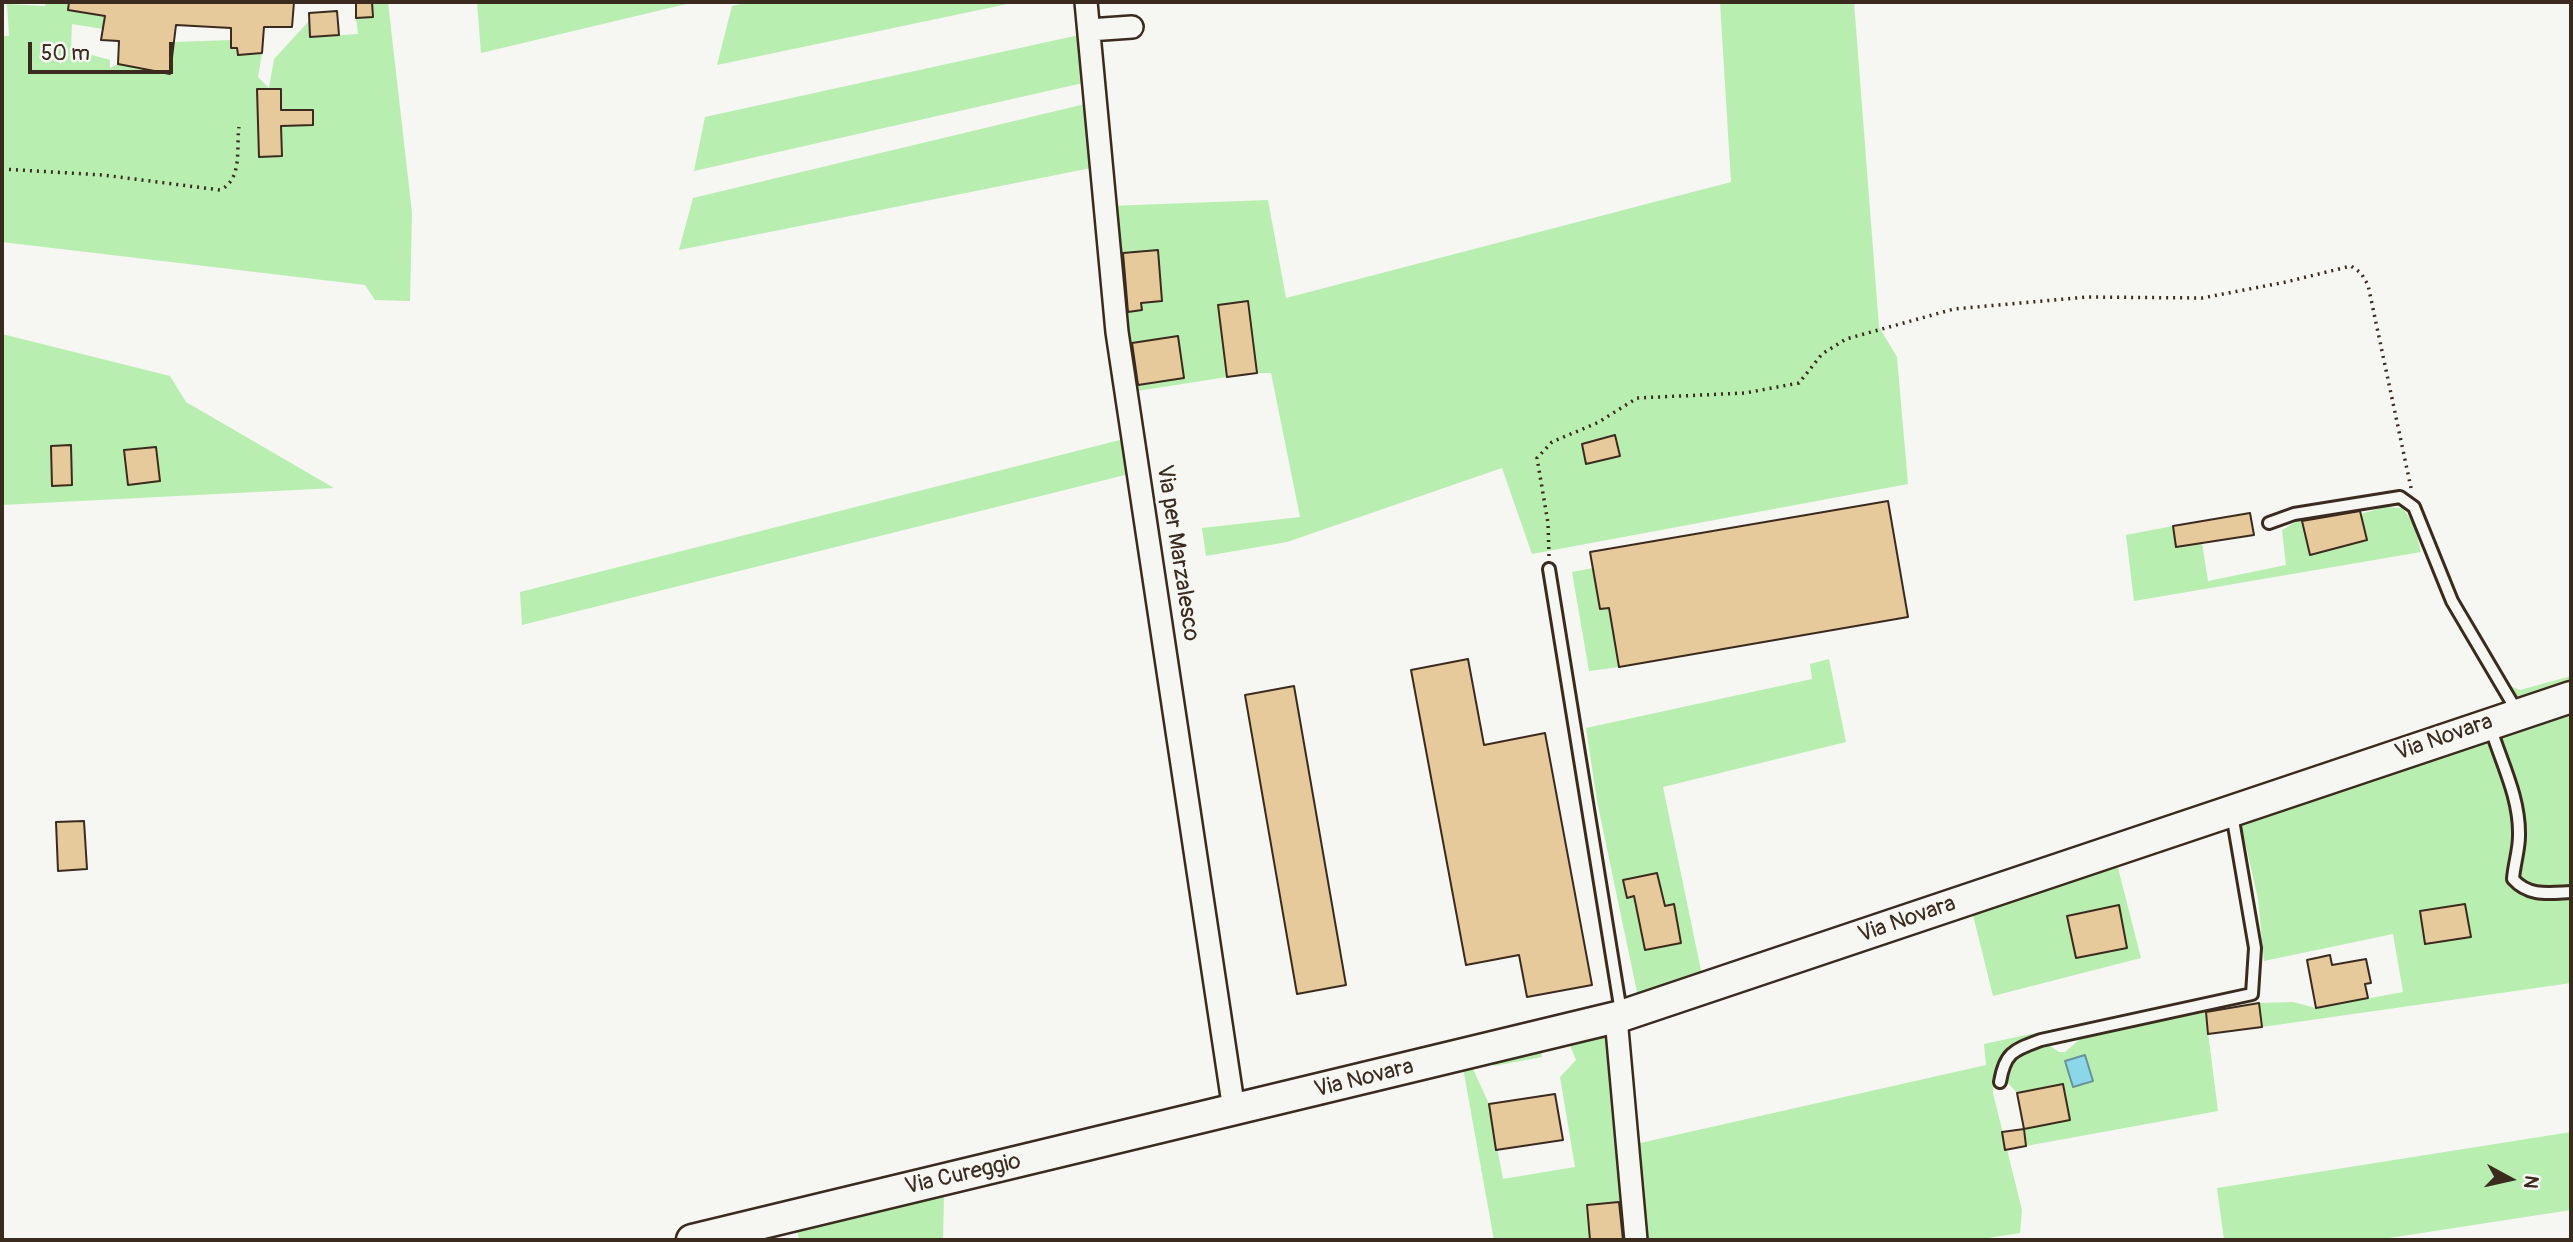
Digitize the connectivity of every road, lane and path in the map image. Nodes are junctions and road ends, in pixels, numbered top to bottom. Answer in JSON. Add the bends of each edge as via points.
{"nodes":[{"id":1,"x":1086,"y":2,"type":"edge"},
{"id":2,"x":1132,"y":27,"type":"dead end"},
{"id":3,"x":1089,"y":30,"type":"junction"},
{"id":4,"x":239,"y":127,"type":"dead end"},
{"id":5,"x":2,"y":169,"type":"edge"},
{"id":6,"x":2414,"y":508,"type":"junction"},
{"id":7,"x":2269,"y":523,"type":"dead end"},
{"id":8,"x":1549,"y":569,"type":"joint"},
{"id":9,"x":2571,"y":697,"type":"edge"},
{"id":10,"x":2518,"y":713,"type":"junction"},
{"id":11,"x":2488,"y":723,"type":"junction"},
{"id":12,"x":2232,"y":810,"type":"junction"},
{"id":13,"x":2571,"y":892,"type":"edge"},
{"id":14,"x":1619,"y":1017,"type":"junction"},
{"id":15,"x":2000,"y":1082,"type":"dead end"},
{"id":16,"x":1234,"y":1110,"type":"junction"},
{"id":17,"x":692,"y":1240,"type":"edge"},
{"id":18,"x":1636,"y":1240,"type":"edge"}],
"edges":[{"from":1,"to":3,"type":"street","name":"Via per Marzalesco"},
{"from":2,"to":3,"type":"street"},
{"from":3,"to":16,"type":"street","name":"Via per Marzalesco","via":[[1116,332]]},
{"from":4,"to":5,"type":"path","via":[[235,176],[220,190],[103,174]]},
{"from":6,"to":7,"type":"lane","via":[[2400,497],[2294,514]]},
{"from":6,"to":8,"type":"path","via":[[2368,285],[2351,266],[2202,298],[2074,298],[1954,309],[1846,339],[1822,354],[1799,383],[1745,393],[1637,398],[1599,422],[1552,442],[1537,458],[1548,523]]},
{"from":6,"to":10,"type":"lane","via":[[2452,601]]},
{"from":8,"to":14,"type":"lane"},
{"from":9,"to":10,"type":"main road","name":"Via Novara"},
{"from":10,"to":11,"type":"main road","name":"Via Novara"},
{"from":11,"to":12,"type":"main road","name":"Via Novara"},
{"from":11,"to":13,"type":"lane","via":[[2516,809],[2520,838],[2513,879],[2522,889],[2538,894]]},
{"from":12,"to":14,"type":"main road","name":"Via Novara"},
{"from":12,"to":15,"type":"lane","via":[[2255,948],[2252,994],[2041,1040],[2016,1049],[2003,1062]]},
{"from":14,"to":16,"type":"main road","name":"Via Novara"},
{"from":14,"to":18,"type":"street"},
{"from":16,"to":17,"type":"main road","name":"Via Cureggio"}]}
